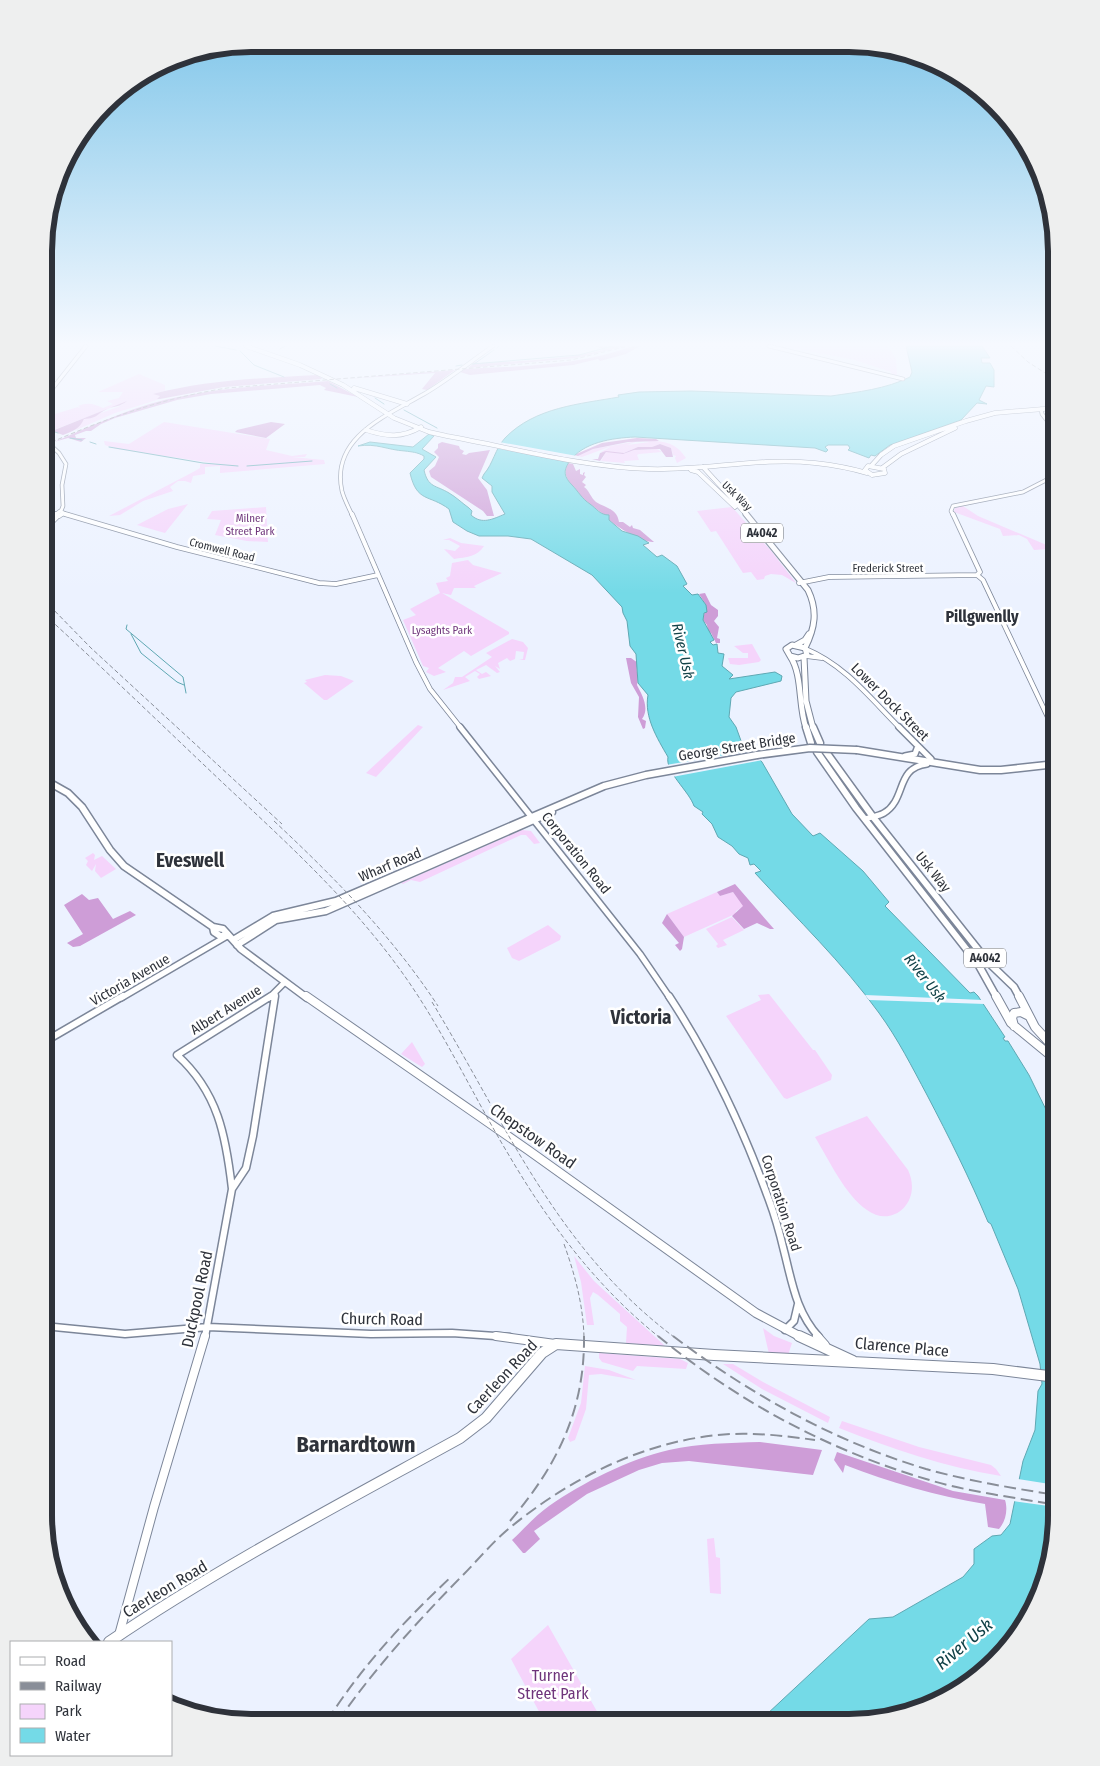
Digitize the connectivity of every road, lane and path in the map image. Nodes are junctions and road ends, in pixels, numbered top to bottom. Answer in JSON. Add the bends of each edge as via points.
{"nodes":[{"id":1,"x":945,"y":428,"type":"edge"},
{"id":2,"x":956,"y":428,"type":"edge"},
{"id":3,"x":419,"y":429,"type":"junction"},
{"id":4,"x":366,"y":430,"type":"joint"},
{"id":5,"x":376,"y":433,"type":"junction"},
{"id":6,"x":359,"y":436,"type":"junction"},
{"id":7,"x":459,"y":437,"type":"junction"},
{"id":8,"x":52,"y":446,"type":"edge"},
{"id":9,"x":603,"y":464,"type":"junction"},
{"id":10,"x":731,"y":466,"type":"junction"},
{"id":11,"x":871,"y":466,"type":"junction"},
{"id":12,"x":703,"y":467,"type":"junction"},
{"id":13,"x":882,"y":468,"type":"junction"},
{"id":14,"x":688,"y":469,"type":"junction"},
{"id":15,"x":866,"y":470,"type":"junction"},
{"id":16,"x":1048,"y":479,"type":"edge"},
{"id":17,"x":716,"y":480,"type":"junction"},
{"id":18,"x":710,"y":484,"type":"junction"},
{"id":19,"x":63,"y":513,"type":"junction"},
{"id":20,"x":52,"y":522,"type":"edge"},
{"id":21,"x":977,"y":574,"type":"junction"},
{"id":22,"x":378,"y":575,"type":"junction"},
{"id":23,"x":800,"y":582,"type":"junction"},
{"id":24,"x":796,"y":645,"type":"junction"},
{"id":25,"x":806,"y":648,"type":"junction"},
{"id":26,"x":790,"y":656,"type":"junction"},
{"id":27,"x":805,"y":657,"type":"junction"},
{"id":28,"x":832,"y":661,"type":"junction"},
{"id":29,"x":1048,"y":718,"type":"edge"},
{"id":30,"x":811,"y":743,"type":"dead end"},
{"id":31,"x":820,"y":743,"type":"dead end"},
{"id":32,"x":918,"y":746,"type":"junction"},
{"id":33,"x":817,"y":752,"type":"dead end"},
{"id":34,"x":826,"y":752,"type":"dead end"},
{"id":35,"x":904,"y":757,"type":"junction"},
{"id":36,"x":933,"y":762,"type":"junction"},
{"id":37,"x":1048,"y":763,"type":"edge"},
{"id":38,"x":1048,"y":763,"type":"edge"},
{"id":39,"x":909,"y":769,"type":"junction"},
{"id":40,"x":52,"y":784,"type":"edge"},
{"id":41,"x":558,"y":807,"type":"joint"},
{"id":42,"x":873,"y":817,"type":"junction"},
{"id":43,"x":532,"y":819,"type":"junction"},
{"id":44,"x":865,"y":819,"type":"junction"},
{"id":45,"x":232,"y":940,"type":"junction"},
{"id":46,"x":285,"y":982,"type":"junction"},
{"id":47,"x":275,"y":994,"type":"junction"},
{"id":48,"x":1030,"y":1017,"type":"junction"},
{"id":49,"x":1014,"y":1027,"type":"junction"},
{"id":50,"x":52,"y":1038,"type":"edge"},
{"id":51,"x":1048,"y":1042,"type":"edge"},
{"id":52,"x":1048,"y":1052,"type":"edge"},
{"id":53,"x":232,"y":1189,"type":"junction"},
{"id":54,"x":798,"y":1304,"type":"junction"},
{"id":55,"x":52,"y":1327,"type":"edge"},
{"id":56,"x":208,"y":1327,"type":"junction"},
{"id":57,"x":785,"y":1330,"type":"junction"},
{"id":58,"x":556,"y":1344,"type":"junction"},
{"id":59,"x":829,"y":1350,"type":"junction"},
{"id":60,"x":822,"y":1360,"type":"junction"},
{"id":61,"x":854,"y":1361,"type":"junction"},
{"id":62,"x":1048,"y":1376,"type":"edge"},
{"id":63,"x":118,"y":1636,"type":"junction"},
{"id":64,"x":110,"y":1641,"type":"edge"}],
"edges":[{"from":1,"to":11,"type":"main road","via":[[900,444],[885,452]]},
{"from":2,"to":13,"type":"main road","via":[[917,446]]},
{"from":3,"to":5,"type":"main road","via":[[396,436]]},
{"from":3,"to":7,"type":"main road"},
{"from":3,"to":7,"type":"main road"},
{"from":4,"to":5,"type":"main road"},
{"from":4,"to":6,"type":"street","name":"Corporation Road"},
{"from":5,"to":6,"type":"street"},
{"from":6,"to":22,"type":"street","name":"Corporation Road","via":[[349,448],[340,470],[341,490]]},
{"from":7,"to":9,"type":"main road"},
{"from":8,"to":19,"type":"street","via":[[66,464],[62,485]]},
{"from":9,"to":12,"type":"main road","name":"Usk Way"},
{"from":9,"to":14,"type":"main road"},
{"from":10,"to":12,"type":"main road","name":"Usk Way"},
{"from":10,"to":15,"type":"main road","name":"Usk Way","via":[[802,463]]},
{"from":10,"to":17,"type":"main road","name":"Usk Way","via":[[714,470]]},
{"from":11,"to":13,"type":"main road"},
{"from":11,"to":15,"type":"main road"},
{"from":12,"to":14,"type":"main road","name":"Usk Way"},
{"from":12,"to":15,"type":"main road","name":"Usk Way","via":[[786,461]]},
{"from":12,"to":17,"type":"main road","name":"Usk Way","number":"A4042"},
{"from":12,"to":18,"type":"main road","name":"Usk Way","number":"A4042","via":[[702,472]]},
{"from":13,"to":15,"type":"main road","via":[[885,472],[882,475]]},
{"from":14,"to":18,"type":"main road","name":"Usk Way","number":"A4042","via":[[698,472]]},
{"from":16,"to":21,"type":"street","via":[[1023,492],[953,506],[951,511],[980,572]]},
{"from":17,"to":23,"type":"main road","name":"Usk Way","number":"A4042"},
{"from":18,"to":23,"type":"main road","name":"Usk Way","number":"A4042","via":[[746,518]]},
{"from":19,"to":20,"type":"street"},
{"from":19,"to":22,"type":"street","name":"Cromwell Road","via":[[177,547],[319,583],[336,584]]},
{"from":21,"to":23,"type":"street","name":"Frederick Street","via":[[829,577]]},
{"from":21,"to":29,"type":"street","via":[[983,580]]},
{"from":22,"to":43,"type":"street","name":"Corporation Road","via":[[430,689]]},
{"from":23,"to":24,"type":"main road","name":"Usk Way","number":"A4042","via":[[813,618],[809,635]]},
{"from":23,"to":25,"type":"main road","name":"Usk Way","number":"A4042","via":[[812,598],[816,617],[814,632]]},
{"from":24,"to":25,"type":"main road"},
{"from":24,"to":26,"type":"main road","number":"A4042","via":[[787,648]]},
{"from":25,"to":27,"type":"main road","number":"A4042","via":[[808,653]]},
{"from":25,"to":28,"type":"street","name":"Lower Dock Street"},
{"from":26,"to":27,"type":"main road"},
{"from":26,"to":30,"type":"main road","via":[[796,665],[801,714]]},
{"from":27,"to":28,"type":"street","name":"Lower Dock Street"},
{"from":27,"to":31,"type":"main road","number":"A4042","via":[[802,667],[808,712]]},
{"from":28,"to":32,"type":"street","name":"Lower Dock Street"},
{"from":32,"to":35,"type":"street","via":[[915,754]]},
{"from":32,"to":36,"type":"street","name":"Lower Dock Street"},
{"from":33,"to":44,"type":"main road","name":"Usk Way","number":"A4042"},
{"from":34,"to":42,"type":"main road","name":"Usk Way","number":"A4042"},
{"from":35,"to":36,"type":"main road","name":"George Street Bridge"},
{"from":35,"to":39,"type":"street","via":[[910,762]]},
{"from":35,"to":41,"type":"main road","name":"George Street Bridge","bridge":true,"via":[[836,748],[792,750],[634,778],[604,786]]},
{"from":36,"to":37,"type":"main road","via":[[996,770]]},
{"from":36,"to":38,"type":"main road","name":"George Street Bridge","via":[[996,766]]},
{"from":36,"to":39,"type":"street","via":[[917,764]]},
{"from":39,"to":42,"type":"street","via":[[891,807]]},
{"from":40,"to":45,"type":"main road","name":"Chepstow Road","via":[[74,798],[119,862],[213,927],[214,932]]},
{"from":41,"to":43,"type":"main road","name":"Wharf Road"},
{"from":42,"to":44,"type":"street"},
{"from":42,"to":48,"type":"main road","name":"Usk Way","number":"A4042","via":[[988,962],[1014,987]]},
{"from":43,"to":45,"type":"main road","name":"Wharf Road","via":[[326,911],[276,920]]},
{"from":43,"to":45,"type":"main road","name":"Wharf Road","via":[[324,906],[269,917]]},
{"from":43,"to":54,"type":"street","name":"Corporation Road","via":[[657,977],[707,1061],[764,1186]]},
{"from":44,"to":49,"type":"main road","name":"Usk Way","number":"A4042","via":[[978,964]]},
{"from":45,"to":46,"type":"main road","name":"Chepstow Road"},
{"from":45,"to":50,"type":"street","name":"Victoria Avenue"},
{"from":46,"to":47,"type":"street","name":"Albert Avenue"},
{"from":46,"to":57,"type":"main road","name":"Chepstow Road"},
{"from":47,"to":53,"type":"street","name":"Duckpool Road","via":[[246,1168]]},
{"from":47,"to":53,"type":"street","name":"Albert Avenue","via":[[177,1055],[185,1060],[210,1094],[228,1153]]},
{"from":48,"to":49,"type":"main road","via":[[1016,1012],[1012,1016]]},
{"from":48,"to":51,"type":"main road","number":"A4042"},
{"from":49,"to":52,"type":"main road","number":"A4042"},
{"from":53,"to":56,"type":"street","name":"Duckpool Road"},
{"from":54,"to":57,"type":"street","via":[[794,1321]]},
{"from":54,"to":59,"type":"street","name":"Clarence Place","via":[[809,1325]]},
{"from":55,"to":56,"type":"street","name":"Church Road","via":[[125,1334]]},
{"from":56,"to":58,"type":"street","name":"Church Road","via":[[461,1334]]},
{"from":56,"to":63,"type":"street","name":"Duckpool Road"},
{"from":57,"to":59,"type":"main road","name":"Chepstow Road"},
{"from":58,"to":60,"type":"main road","name":"Caerleon Road"},
{"from":58,"to":63,"type":"main road","name":"Caerleon Road","via":[[542,1353],[486,1418],[460,1438],[278,1540]]},
{"from":59,"to":60,"type":"main road"},
{"from":59,"to":61,"type":"main road","name":"Clarence Place"},
{"from":60,"to":61,"type":"main road","name":"Caerleon Road"},
{"from":61,"to":62,"type":"main road","name":"Clarence Place"},
{"from":63,"to":64,"type":"main road","name":"Caerleon Road"}]}
